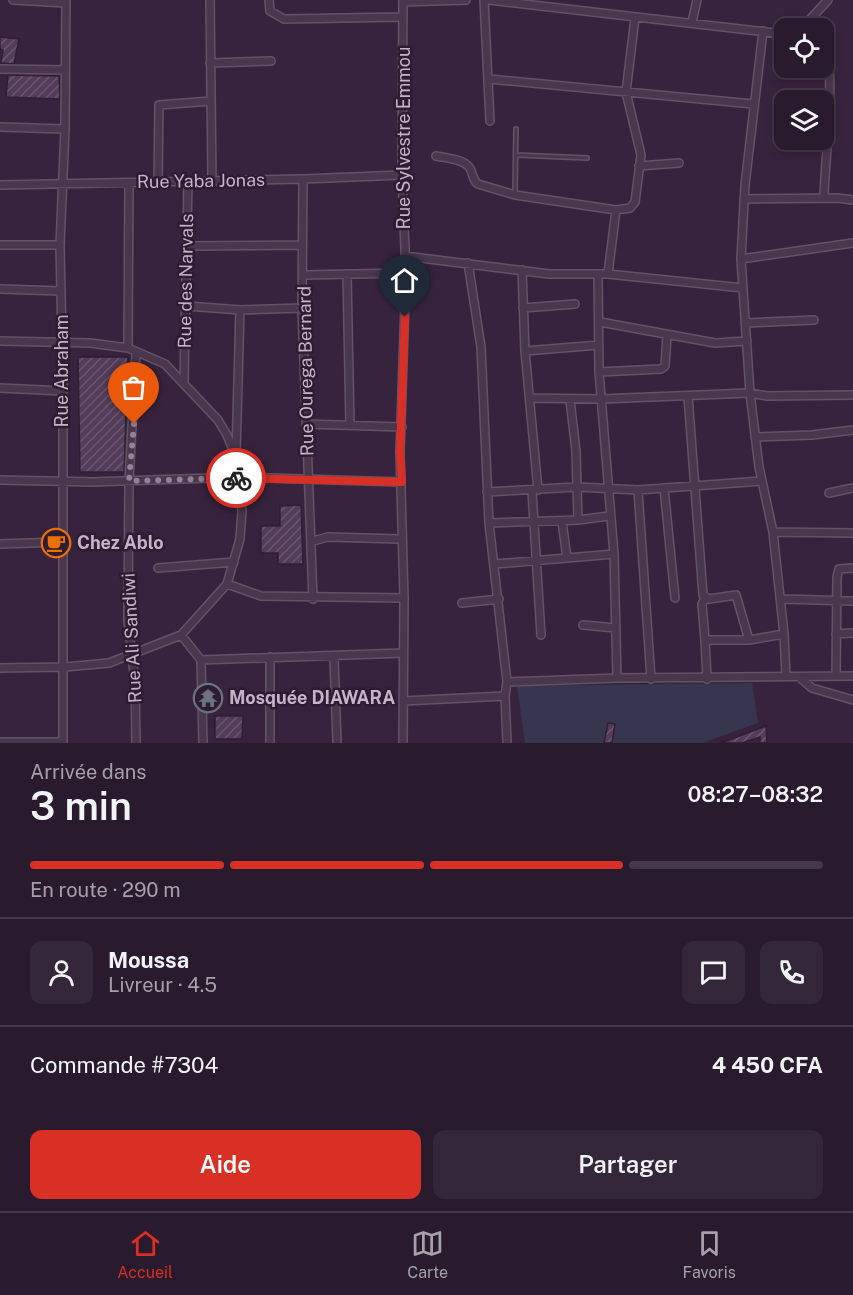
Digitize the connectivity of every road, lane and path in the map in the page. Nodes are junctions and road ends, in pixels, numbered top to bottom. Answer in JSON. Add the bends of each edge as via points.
{"nodes":[{"id":1,"x":13,"y":0,"type":"edge"},
{"id":2,"x":210,"y":0,"type":"edge"},
{"id":3,"x":269,"y":0,"type":"edge"},
{"id":4,"x":466,"y":0,"type":"edge"},
{"id":5,"x":484,"y":0,"type":"edge"},
{"id":6,"x":489,"y":0,"type":"edge"},
{"id":7,"x":697,"y":0,"type":"edge"},
{"id":8,"x":828,"y":0,"type":"edge"},
{"id":9,"x":403,"y":1,"type":"edge"},
{"id":10,"x":66,"y":2,"type":"edge"},
{"id":11,"x":403,"y":17,"type":"junction"},
{"id":12,"x":635,"y":18,"type":"junction"},
{"id":13,"x":811,"y":18,"type":"edge"},
{"id":14,"x":692,"y":22,"type":"junction"},
{"id":15,"x":763,"y":31,"type":"junction"},
{"id":16,"x":774,"y":33,"type":"edge"},
{"id":17,"x":270,"y":62,"type":"dead end"},
{"id":18,"x":210,"y":63,"type":"junction"},
{"id":19,"x":0,"y":69,"type":"edge"},
{"id":20,"x":65,"y":70,"type":"junction"},
{"id":21,"x":829,"y":78,"type":"edge"},
{"id":22,"x":489,"y":79,"type":"junction"},
{"id":23,"x":626,"y":92,"type":"junction"},
{"id":24,"x":211,"y":101,"type":"junction"},
{"id":25,"x":753,"y":104,"type":"junction"},
{"id":26,"x":490,"y":121,"type":"dead end"},
{"id":27,"x":0,"y":127,"type":"edge"},
{"id":28,"x":65,"y":129,"type":"junction"},
{"id":29,"x":516,"y":129,"type":"dead end"},
{"id":30,"x":516,"y":155,"type":"junction"},
{"id":31,"x":436,"y":156,"type":"dead end"},
{"id":32,"x":587,"y":158,"type":"dead end"},
{"id":33,"x":679,"y":163,"type":"dead end"},
{"id":34,"x":639,"y":166,"type":"junction"},
{"id":35,"x":402,"y":175,"type":"junction"},
{"id":36,"x":303,"y":179,"type":"junction"},
{"id":37,"x":212,"y":180,"type":"junction"},
{"id":38,"x":158,"y":181,"type":"junction"},
{"id":39,"x":188,"y":181,"type":"junction"},
{"id":40,"x":62,"y":183,"type":"junction"},
{"id":41,"x":129,"y":183,"type":"junction"},
{"id":42,"x":0,"y":185,"type":"edge"},
{"id":43,"x":515,"y":195,"type":"junction"},
{"id":44,"x":824,"y":198,"type":"junction"},
{"id":45,"x":744,"y":199,"type":"junction"},
{"id":46,"x":853,"y":200,"type":"edge"},
{"id":47,"x":616,"y":210,"type":"junction"},
{"id":48,"x":853,"y":243,"type":"edge"},
{"id":49,"x":0,"y":245,"type":"edge"},
{"id":50,"x":302,"y":245,"type":"junction"},
{"id":51,"x":60,"y":246,"type":"junction"},
{"id":52,"x":188,"y":246,"type":"junction"},
{"id":53,"x":405,"y":256,"type":"junction"},
{"id":54,"x":741,"y":259,"type":"junction"},
{"id":55,"x":468,"y":263,"type":"junction"},
{"id":56,"x":522,"y":270,"type":"junction"},
{"id":57,"x":406,"y":273,"type":"junction"},
{"id":58,"x":347,"y":274,"type":"junction"},
{"id":59,"x":598,"y":274,"type":"junction"},
{"id":60,"x":608,"y":274,"type":"junction"},
{"id":61,"x":303,"y":275,"type":"junction"},
{"id":62,"x":743,"y":288,"type":"junction"},
{"id":63,"x":0,"y":289,"type":"edge"},
{"id":64,"x":61,"y":291,"type":"junction"},
{"id":65,"x":575,"y":304,"type":"dead end"},
{"id":66,"x":187,"y":306,"type":"junction"},
{"id":67,"x":523,"y":308,"type":"junction"},
{"id":68,"x":302,"y":309,"type":"junction"},
{"id":69,"x":240,"y":310,"type":"junction"},
{"id":70,"x":814,"y":320,"type":"dead end"},
{"id":71,"x":600,"y":322,"type":"junction"},
{"id":72,"x":746,"y":323,"type":"junction"},
{"id":73,"x":667,"y":335,"type":"junction"},
{"id":74,"x":0,"y":341,"type":"edge"},
{"id":75,"x":747,"y":342,"type":"junction"},
{"id":76,"x":61,"y":343,"type":"junction"},
{"id":77,"x":599,"y":345,"type":"junction"},
{"id":78,"x":128,"y":348,"type":"junction"},
{"id":79,"x":525,"y":351,"type":"junction"},
{"id":80,"x":136,"y":353,"type":"junction"},
{"id":81,"x":599,"y":372,"type":"junction"},
{"id":82,"x":184,"y":382,"type":"junction"},
{"id":83,"x":0,"y":388,"type":"edge"},
{"id":84,"x":63,"y":391,"type":"junction"},
{"id":85,"x":750,"y":393,"type":"junction"},
{"id":86,"x":853,"y":395,"type":"edge"},
{"id":87,"x":688,"y":396,"type":"junction"},
{"id":88,"x":530,"y":398,"type":"junction"},
{"id":89,"x":601,"y":399,"type":"junction"},
{"id":90,"x":570,"y":400,"type":"junction"},
{"id":91,"x":306,"y":424,"type":"junction"},
{"id":92,"x":350,"y":425,"type":"junction"},
{"id":93,"x":402,"y":427,"type":"junction"},
{"id":94,"x":853,"y":430,"type":"edge"},
{"id":95,"x":754,"y":437,"type":"junction"},
{"id":96,"x":236,"y":457,"type":"junction"},
{"id":97,"x":239,"y":477,"type":"junction"},
{"id":98,"x":0,"y":480,"type":"edge"},
{"id":99,"x":308,"y":480,"type":"junction"},
{"id":100,"x":129,"y":481,"type":"junction"},
{"id":101,"x":762,"y":481,"type":"junction"},
{"id":102,"x":402,"y":482,"type":"junction"},
{"id":103,"x":62,"y":483,"type":"junction"},
{"id":104,"x":695,"y":485,"type":"junction"},
{"id":105,"x":577,"y":487,"type":"junction"},
{"id":106,"x":664,"y":488,"type":"junction"},
{"id":107,"x":853,"y":488,"type":"edge"},
{"id":108,"x":610,"y":489,"type":"junction"},
{"id":109,"x":638,"y":490,"type":"junction"},
{"id":110,"x":535,"y":491,"type":"junction"},
{"id":111,"x":487,"y":492,"type":"junction"},
{"id":112,"x":829,"y":493,"type":"dead end"},
{"id":113,"x":609,"y":516,"type":"junction"},
{"id":114,"x":578,"y":520,"type":"junction"},
{"id":115,"x":534,"y":521,"type":"junction"},
{"id":116,"x":562,"y":521,"type":"junction"},
{"id":117,"x":489,"y":523,"type":"junction"},
{"id":118,"x":773,"y":532,"type":"junction"},
{"id":119,"x":853,"y":532,"type":"edge"},
{"id":120,"x":400,"y":539,"type":"junction"},
{"id":121,"x":313,"y":541,"type":"junction"},
{"id":122,"x":62,"y":542,"type":"junction"},
{"id":123,"x":0,"y":544,"type":"edge"},
{"id":124,"x":614,"y":554,"type":"junction"},
{"id":125,"x":567,"y":558,"type":"junction"},
{"id":126,"x":536,"y":561,"type":"junction"},
{"id":127,"x":234,"y":562,"type":"junction"},
{"id":128,"x":495,"y":564,"type":"junction"},
{"id":129,"x":853,"y":567,"type":"edge"},
{"id":130,"x":158,"y":568,"type":"dead end"},
{"id":131,"x":227,"y":584,"type":"junction"},
{"id":132,"x":404,"y":598,"type":"junction"},
{"id":133,"x":675,"y":598,"type":"dead end"},
{"id":134,"x":705,"y":598,"type":"junction"},
{"id":135,"x":313,"y":599,"type":"junction"},
{"id":136,"x":499,"y":599,"type":"junction"},
{"id":137,"x":781,"y":599,"type":"junction"},
{"id":138,"x":836,"y":599,"type":"junction"},
{"id":139,"x":853,"y":601,"type":"edge"},
{"id":140,"x":462,"y":603,"type":"dead end"},
{"id":141,"x":583,"y":626,"type":"dead end"},
{"id":142,"x":616,"y":628,"type":"junction"},
{"id":143,"x":853,"y":633,"type":"edge"},
{"id":144,"x":784,"y":634,"type":"junction"},
{"id":145,"x":836,"y":634,"type":"junction"},
{"id":146,"x":181,"y":635,"type":"junction"},
{"id":147,"x":541,"y":635,"type":"dead end"},
{"id":148,"x":705,"y":640,"type":"junction"},
{"id":149,"x":749,"y":640,"type":"junction"},
{"id":150,"x":403,"y":653,"type":"junction"},
{"id":151,"x":130,"y":657,"type":"junction"},
{"id":152,"x":270,"y":657,"type":"junction"},
{"id":153,"x":334,"y":658,"type":"junction"},
{"id":154,"x":201,"y":660,"type":"junction"},
{"id":155,"x":0,"y":668,"type":"edge"},
{"id":156,"x":65,"y":668,"type":"junction"},
{"id":157,"x":786,"y":676,"type":"junction"},
{"id":158,"x":836,"y":676,"type":"junction"},
{"id":159,"x":853,"y":676,"type":"edge"},
{"id":160,"x":799,"y":677,"type":"junction"},
{"id":161,"x":617,"y":678,"type":"junction"},
{"id":162,"x":651,"y":679,"type":"junction"},
{"id":163,"x":707,"y":679,"type":"junction"},
{"id":164,"x":507,"y":682,"type":"junction"},
{"id":165,"x":505,"y":696,"type":"junction"},
{"id":166,"x":853,"y":700,"type":"edge"},
{"id":167,"x":403,"y":701,"type":"junction"},
{"id":168,"x":0,"y":742,"type":"edge"},
{"id":169,"x":63,"y":742,"type":"edge"},
{"id":170,"x":136,"y":743,"type":"edge"},
{"id":171,"x":204,"y":743,"type":"edge"},
{"id":172,"x":270,"y":743,"type":"edge"},
{"id":173,"x":337,"y":743,"type":"edge"},
{"id":174,"x":403,"y":743,"type":"edge"},
{"id":175,"x":507,"y":743,"type":"edge"}],
"edges":[{"from":1,"to":10,"type":"street"},
{"from":2,"to":18,"type":"street"},
{"from":3,"to":11,"type":"street","via":[[270,11],[284,19]]},
{"from":4,"to":9,"type":"street"},
{"from":5,"to":22,"type":"street"},
{"from":6,"to":12,"type":"street"},
{"from":7,"to":14,"type":"street"},
{"from":8,"to":13,"type":"street"},
{"from":9,"to":11,"type":"street","name":"Rue Sylvestre Emmou"},
{"from":10,"to":20,"type":"street","name":"Rue Abraham"},
{"from":11,"to":35,"type":"street","name":"Rue Sylvestre Emmou"},
{"from":12,"to":14,"type":"street"},
{"from":12,"to":23,"type":"street"},
{"from":14,"to":15,"type":"street"},
{"from":15,"to":16,"type":"street"},
{"from":15,"to":25,"type":"street"},
{"from":17,"to":18,"type":"street"},
{"from":18,"to":24,"type":"street"},
{"from":19,"to":20,"type":"street"},
{"from":20,"to":28,"type":"street","name":"Rue Abraham"},
{"from":21,"to":44,"type":"street"},
{"from":22,"to":23,"type":"street"},
{"from":22,"to":26,"type":"street"},
{"from":23,"to":25,"type":"street"},
{"from":23,"to":34,"type":"street","via":[[639,147]]},
{"from":24,"to":37,"type":"street"},
{"from":24,"to":38,"type":"street","via":[[159,105]]},
{"from":25,"to":45,"type":"street"},
{"from":27,"to":28,"type":"street"},
{"from":28,"to":40,"type":"street","name":"Rue Abraham"},
{"from":29,"to":30,"type":"lane"},
{"from":30,"to":32,"type":"lane"},
{"from":30,"to":43,"type":"lane"},
{"from":31,"to":43,"type":"street","via":[[464,163],[475,183]]},
{"from":33,"to":34,"type":"street"},
{"from":34,"to":47,"type":"street","via":[[635,202],[630,208]]},
{"from":35,"to":36,"type":"street","name":"Rue Yaba Jonas"},
{"from":35,"to":53,"type":"street","name":"Rue Sylvestre Emmou"},
{"from":36,"to":37,"type":"street","name":"Rue Yaba Jonas"},
{"from":36,"to":50,"type":"street","name":"Rue Ourega Bernard"},
{"from":37,"to":39,"type":"street","name":"Rue Yaba Jonas"},
{"from":38,"to":39,"type":"street","name":"Rue Yaba Jonas"},
{"from":38,"to":41,"type":"street","name":"Rue Yaba Jonas"},
{"from":39,"to":52,"type":"street","name":"Rue des Narvals"},
{"from":40,"to":41,"type":"street","name":"Rue Yaba Jonas"},
{"from":40,"to":42,"type":"street","name":"Rue Yaba Jonas"},
{"from":40,"to":51,"type":"street","name":"Rue Abraham"},
{"from":41,"to":78,"type":"street"},
{"from":43,"to":47,"type":"street"},
{"from":44,"to":45,"type":"street"},
{"from":44,"to":46,"type":"street"},
{"from":45,"to":54,"type":"street"},
{"from":47,"to":60,"type":"street"},
{"from":48,"to":54,"type":"street"},
{"from":49,"to":51,"type":"street"},
{"from":50,"to":52,"type":"street"},
{"from":50,"to":61,"type":"street","name":"Rue Ourega Bernard"},
{"from":51,"to":64,"type":"street","name":"Rue Abraham"},
{"from":52,"to":66,"type":"street","name":"Rue des Narvals"},
{"from":53,"to":55,"type":"street"},
{"from":53,"to":57,"type":"street","name":"Rue Sylvestre Emmou"},
{"from":54,"to":62,"type":"street"},
{"from":55,"to":56,"type":"street"},
{"from":55,"to":111,"type":"street","via":[[481,347]]},
{"from":56,"to":59,"type":"street"},
{"from":56,"to":67,"type":"street"},
{"from":57,"to":58,"type":"street"},
{"from":57,"to":93,"type":"street","name":"Rue Sylvestre Emmou"},
{"from":58,"to":61,"type":"street"},
{"from":58,"to":92,"type":"street"},
{"from":59,"to":60,"type":"street"},
{"from":59,"to":71,"type":"street"},
{"from":60,"to":62,"type":"street"},
{"from":61,"to":68,"type":"street","name":"Rue Ourega Bernard"},
{"from":62,"to":72,"type":"street"},
{"from":63,"to":64,"type":"street"},
{"from":64,"to":76,"type":"street","name":"Rue Abraham"},
{"from":65,"to":67,"type":"street"},
{"from":66,"to":69,"type":"street"},
{"from":66,"to":82,"type":"street","name":"Rue des Narvals"},
{"from":67,"to":79,"type":"street"},
{"from":68,"to":69,"type":"street"},
{"from":68,"to":91,"type":"street","name":"Rue Ourega Bernard"},
{"from":69,"to":96,"type":"street"},
{"from":70,"to":72,"type":"street"},
{"from":71,"to":73,"type":"street"},
{"from":71,"to":77,"type":"street"},
{"from":72,"to":75,"type":"street"},
{"from":73,"to":75,"type":"street","via":[[715,343]]},
{"from":73,"to":81,"type":"street","via":[[665,366],[661,369]]},
{"from":74,"to":76,"type":"street"},
{"from":75,"to":85,"type":"street"},
{"from":76,"to":78,"type":"street"},
{"from":76,"to":84,"type":"street","name":"Rue Abraham"},
{"from":77,"to":79,"type":"street"},
{"from":77,"to":81,"type":"street"},
{"from":78,"to":80,"type":"street"},
{"from":79,"to":88,"type":"street"},
{"from":80,"to":82,"type":"street","via":[[165,364]]},
{"from":80,"to":100,"type":"street","name":"Rue Ali Sandiwi"},
{"from":81,"to":89,"type":"street"},
{"from":82,"to":96,"type":"street","via":[[218,420]]},
{"from":83,"to":84,"type":"street"},
{"from":84,"to":103,"type":"street","name":"Rue Abraham"},
{"from":85,"to":86,"type":"street"},
{"from":85,"to":87,"type":"street"},
{"from":85,"to":95,"type":"street"},
{"from":87,"to":89,"type":"street"},
{"from":87,"to":104,"type":"street"},
{"from":88,"to":90,"type":"street"},
{"from":88,"to":110,"type":"street"},
{"from":89,"to":90,"type":"street"},
{"from":89,"to":108,"type":"street"},
{"from":90,"to":105,"type":"street"},
{"from":91,"to":92,"type":"street"},
{"from":91,"to":99,"type":"street","name":"Rue Ourega Bernard"},
{"from":92,"to":93,"type":"street"},
{"from":93,"to":102,"type":"street","name":"Rue Sylvestre Emmou"},
{"from":94,"to":95,"type":"street"},
{"from":95,"to":101,"type":"street"},
{"from":96,"to":97,"type":"street"},
{"from":97,"to":99,"type":"street"},
{"from":97,"to":100,"type":"street"},
{"from":97,"to":127,"type":"street","via":[[242,526]]},
{"from":98,"to":103,"type":"street"},
{"from":99,"to":102,"type":"street"},
{"from":99,"to":121,"type":"street","name":"Rue Ourega Bernard"},
{"from":100,"to":103,"type":"street"},
{"from":100,"to":151,"type":"street","name":"Rue Ali Sandiwi"},
{"from":101,"to":104,"type":"street"},
{"from":101,"to":118,"type":"street"},
{"from":102,"to":120,"type":"street","name":"Rue Sylvestre Emmou"},
{"from":103,"to":122,"type":"street","name":"Rue Abraham"},
{"from":104,"to":106,"type":"street"},
{"from":104,"to":134,"type":"street"},
{"from":105,"to":108,"type":"street"},
{"from":105,"to":110,"type":"street"},
{"from":105,"to":114,"type":"street"},
{"from":106,"to":109,"type":"street"},
{"from":106,"to":133,"type":"street"},
{"from":107,"to":112,"type":"street"},
{"from":108,"to":109,"type":"street"},
{"from":108,"to":113,"type":"street"},
{"from":109,"to":162,"type":"street"},
{"from":110,"to":111,"type":"street"},
{"from":110,"to":115,"type":"street"},
{"from":111,"to":117,"type":"street"},
{"from":113,"to":114,"type":"street"},
{"from":113,"to":124,"type":"street"},
{"from":114,"to":116,"type":"street"},
{"from":115,"to":116,"type":"street"},
{"from":115,"to":117,"type":"street"},
{"from":115,"to":126,"type":"street"},
{"from":116,"to":125,"type":"street"},
{"from":117,"to":128,"type":"street"},
{"from":118,"to":119,"type":"street"},
{"from":118,"to":137,"type":"street"},
{"from":120,"to":121,"type":"street","via":[[328,537]]},
{"from":120,"to":132,"type":"street","name":"Rue Sylvestre Emmou"},
{"from":121,"to":135,"type":"street","name":"Rue Ourega Bernard"},
{"from":122,"to":123,"type":"street"},
{"from":122,"to":156,"type":"street","name":"Rue Abraham"},
{"from":124,"to":125,"type":"street"},
{"from":124,"to":142,"type":"street"},
{"from":125,"to":126,"type":"street"},
{"from":126,"to":128,"type":"street"},
{"from":126,"to":147,"type":"street"},
{"from":127,"to":130,"type":"street"},
{"from":127,"to":131,"type":"street"},
{"from":128,"to":136,"type":"street"},
{"from":129,"to":138,"type":"street","via":[[839,569]]},
{"from":131,"to":135,"type":"street","via":[[261,596]]},
{"from":131,"to":146,"type":"street"},
{"from":132,"to":135,"type":"street"},
{"from":132,"to":150,"type":"street","name":"Rue Sylvestre Emmou"},
{"from":134,"to":148,"type":"street"},
{"from":134,"to":149,"type":"street","via":[[736,596]]},
{"from":136,"to":140,"type":"street"},
{"from":136,"to":164,"type":"street"},
{"from":137,"to":138,"type":"street"},
{"from":137,"to":144,"type":"street"},
{"from":138,"to":139,"type":"street"},
{"from":138,"to":145,"type":"street"},
{"from":141,"to":142,"type":"street"},
{"from":142,"to":161,"type":"street"},
{"from":143,"to":145,"type":"street"},
{"from":144,"to":149,"type":"street"},
{"from":144,"to":157,"type":"street"},
{"from":145,"to":158,"type":"street"},
{"from":146,"to":151,"type":"street"},
{"from":146,"to":154,"type":"street"},
{"from":148,"to":149,"type":"street"},
{"from":148,"to":163,"type":"street"},
{"from":150,"to":153,"type":"street"},
{"from":150,"to":167,"type":"street","name":"Rue Sylvestre Emmou"},
{"from":151,"to":156,"type":"street"},
{"from":151,"to":170,"type":"street","name":"Rue Ali Sandiwi","via":[[135,683]]},
{"from":152,"to":153,"type":"street"},
{"from":152,"to":154,"type":"street"},
{"from":152,"to":172,"type":"street"},
{"from":153,"to":173,"type":"street"},
{"from":154,"to":171,"type":"street"},
{"from":155,"to":156,"type":"street"},
{"from":156,"to":169,"type":"street","name":"Rue Abraham"},
{"from":157,"to":160,"type":"street"},
{"from":157,"to":163,"type":"street"},
{"from":158,"to":159,"type":"street"},
{"from":158,"to":160,"type":"street"},
{"from":160,"to":166,"type":"street","via":[[812,688]]},
{"from":161,"to":162,"type":"street"},
{"from":161,"to":164,"type":"street"},
{"from":162,"to":163,"type":"street"},
{"from":164,"to":165,"type":"street"},
{"from":165,"to":167,"type":"street"},
{"from":165,"to":175,"type":"street"},
{"from":167,"to":174,"type":"street","name":"Rue Sylvestre Emmou"},
{"from":168,"to":169,"type":"street"}]}
